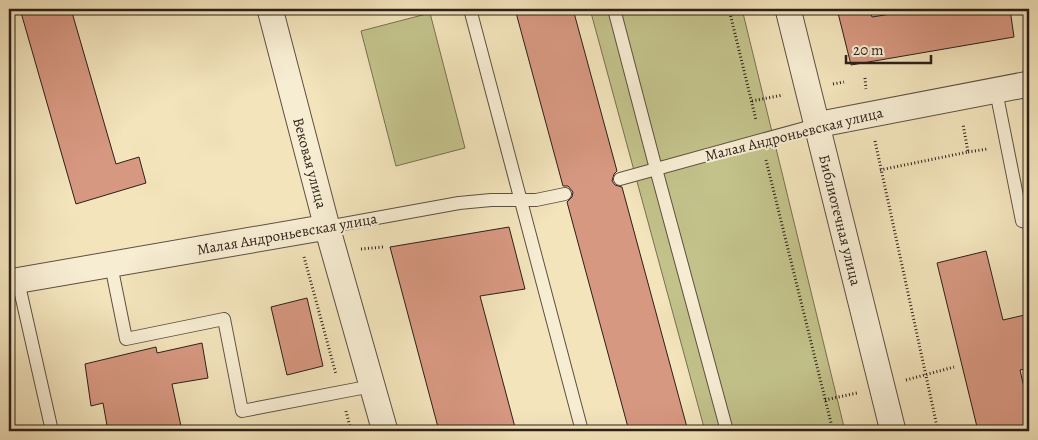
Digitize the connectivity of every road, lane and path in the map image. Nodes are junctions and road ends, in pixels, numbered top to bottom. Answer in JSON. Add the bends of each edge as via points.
{"nodes":[{"id":1,"x":270,"y":9,"type":"edge"},
{"id":2,"x":470,"y":9,"type":"edge"},
{"id":3,"x":614,"y":9,"type":"edge"},
{"id":4,"x":729,"y":9,"type":"edge"},
{"id":5,"x":788,"y":9,"type":"edge"},
{"id":6,"x":1029,"y":84,"type":"edge"},
{"id":7,"x":996,"y":91,"type":"junction"},
{"id":8,"x":961,"y":116,"type":"dead end"},
{"id":9,"x":816,"y":125,"type":"junction"},
{"id":10,"x":873,"y":132,"type":"dead end"},
{"id":11,"x":761,"y":140,"type":"junction"},
{"id":12,"x":656,"y":169,"type":"junction"},
{"id":13,"x":880,"y":170,"type":"junction"},
{"id":14,"x":620,"y":179,"type":"dead end"},
{"id":15,"x":565,"y":194,"type":"dead end"},
{"id":16,"x":522,"y":200,"type":"junction"},
{"id":17,"x":1029,"y":224,"type":"edge"},
{"id":18,"x":327,"y":227,"type":"junction"},
{"id":19,"x":303,"y":256,"type":"dead end"},
{"id":20,"x":111,"y":264,"type":"junction"},
{"id":21,"x":13,"y":282,"type":"edge"},
{"id":22,"x":372,"y":386,"type":"junction"},
{"id":23,"x":341,"y":392,"type":"junction"},
{"id":24,"x":52,"y":431,"type":"edge"},
{"id":25,"x":351,"y":431,"type":"edge"},
{"id":26,"x":385,"y":431,"type":"edge"},
{"id":27,"x":582,"y":431,"type":"edge"},
{"id":28,"x":727,"y":431,"type":"edge"},
{"id":29,"x":833,"y":431,"type":"edge"},
{"id":30,"x":893,"y":431,"type":"edge"},
{"id":31,"x":938,"y":431,"type":"edge"}],
"edges":[{"from":1,"to":18,"type":"street","name":"Вековая улица"},
{"from":2,"to":16,"type":"lane"},
{"from":3,"to":12,"type":"lane"},
{"from":4,"to":11,"type":"path"},
{"from":5,"to":9,"type":"street","name":"Библиотечная улица"},
{"from":6,"to":7,"type":"street","name":"Малая Андроньевская улица"},
{"from":7,"to":9,"type":"street","name":"Малая Андроньевская улица"},
{"from":7,"to":17,"type":"lane","via":[[1022,221]]},
{"from":8,"to":13,"type":"path","via":[[968,152]]},
{"from":9,"to":11,"type":"lane","name":"Малая Андроньевская улица"},
{"from":9,"to":30,"type":"street","name":"Библиотечная улица"},
{"from":10,"to":13,"type":"path"},
{"from":11,"to":12,"type":"lane","name":"Малая Андроньевская улица"},
{"from":11,"to":29,"type":"path"},
{"from":12,"to":14,"type":"lane","name":"Малая Андроньевская улица"},
{"from":12,"to":28,"type":"lane"},
{"from":13,"to":31,"type":"path"},
{"from":15,"to":16,"type":"lane","name":"Малая Андроньевская улица"},
{"from":16,"to":18,"type":"lane","name":"Малая Андроньевская улица","via":[[459,203]]},
{"from":16,"to":27,"type":"lane"},
{"from":18,"to":20,"type":"street","name":"Малая Андроньевская улица"},
{"from":18,"to":22,"type":"street","name":"Вековая улица"},
{"from":19,"to":23,"type":"path"},
{"from":20,"to":21,"type":"street","name":"Малая Андроньевская улица"},
{"from":20,"to":23,"type":"lane","via":[[126,339],[224,319],[242,411]]},
{"from":21,"to":24,"type":"lane"},
{"from":22,"to":23,"type":"lane"},
{"from":22,"to":26,"type":"street","name":"Вековая улица"},
{"from":23,"to":25,"type":"path"}]}
